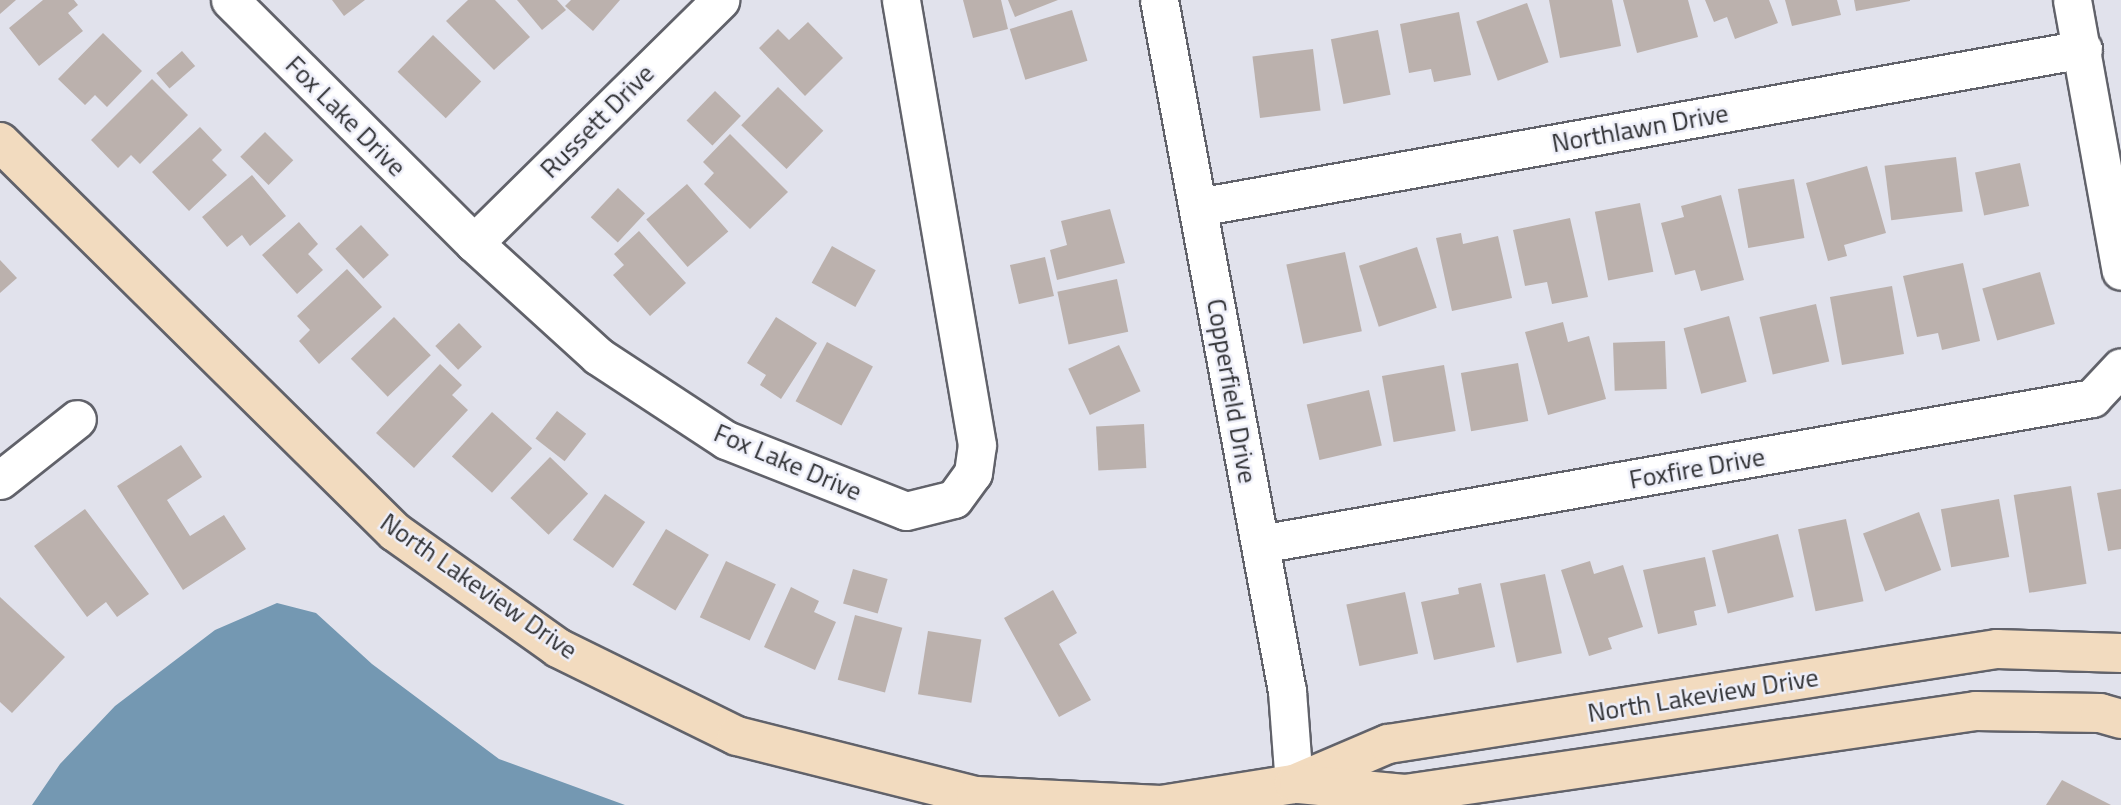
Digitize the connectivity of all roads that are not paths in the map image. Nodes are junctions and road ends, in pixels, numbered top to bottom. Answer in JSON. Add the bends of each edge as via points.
{"nodes":[{"id":1,"x":230,"y":0,"type":"edge"},
{"id":2,"x":720,"y":0,"type":"edge"},
{"id":3,"x":901,"y":0,"type":"edge"},
{"id":4,"x":1159,"y":0,"type":"edge"},
{"id":5,"x":2072,"y":0,"type":"edge"},
{"id":6,"x":2083,"y":49,"type":"junction"},
{"id":7,"x":0,"y":142,"type":"edge"},
{"id":8,"x":1198,"y":207,"type":"junction"},
{"id":9,"x":474,"y":243,"type":"junction"},
{"id":10,"x":2121,"y":271,"type":"edge"},
{"id":11,"x":2121,"y":367,"type":"edge"},
{"id":12,"x":77,"y":419,"type":"dead end"},
{"id":13,"x":0,"y":480,"type":"edge"},
{"id":14,"x":1260,"y":544,"type":"junction"},
{"id":15,"x":2121,"y":653,"type":"edge"},
{"id":16,"x":1796,"y":681,"type":"junction"},
{"id":17,"x":2121,"y":719,"type":"edge"},
{"id":18,"x":1804,"y":734,"type":"junction"},
{"id":19,"x":1294,"y":784,"type":"junction"},
{"id":20,"x":976,"y":800,"type":"edge"}],
"edges":[{"from":1,"to":9,"type":"street","name":"Fox Lake Drive"},
{"from":2,"to":9,"type":"street","name":"Russett Drive"},
{"from":3,"to":9,"type":"street","name":"Fox Lake Drive","via":[[977,445],[973,474],[954,499],[906,511],[726,440],[598,356]]},
{"from":4,"to":8,"type":"street","name":"Copperfield Drive"},
{"from":5,"to":6,"type":"street"},
{"from":6,"to":8,"type":"street","name":"Northlawn Drive"},
{"from":6,"to":10,"type":"street"},
{"from":7,"to":20,"type":"street","name":"North Lakeview Drive","via":[[395,532],[558,648],[737,736]]},
{"from":8,"to":14,"type":"street","name":"Copperfield Drive"},
{"from":11,"to":14,"type":"street","name":"Foxfire Drive","via":[[2092,398]]},
{"from":12,"to":13,"type":"street"},
{"from":14,"to":19,"type":"street","name":"Copperfield Drive","via":[[1287,691]]},
{"from":15,"to":16,"type":"street","name":"North Lakeview Drive","via":[[1997,649]]},
{"from":16,"to":18,"type":"street"},
{"from":16,"to":19,"type":"street","name":"North Lakeview Drive","via":[[1388,744]]},
{"from":17,"to":18,"type":"street","name":"North Lakeview Drive","via":[[2100,713],[1976,712]]},
{"from":18,"to":19,"type":"street","name":"North Lakeview Drive","via":[[1405,794]]},
{"from":19,"to":20,"type":"street","name":"North Lakeview Drive","via":[[1161,805]]}]}
